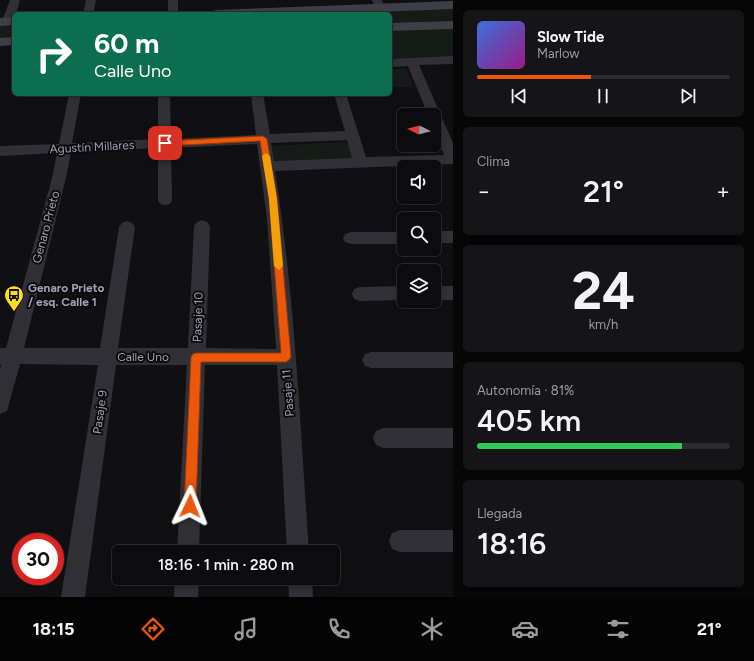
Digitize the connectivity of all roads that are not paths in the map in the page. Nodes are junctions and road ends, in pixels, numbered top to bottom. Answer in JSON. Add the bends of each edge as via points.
{"nodes":[{"id":1,"x":15,"y":0,"type":"edge"},
{"id":2,"x":91,"y":0,"type":"edge"},
{"id":3,"x":173,"y":0,"type":"edge"},
{"id":4,"x":379,"y":4,"type":"edge"},
{"id":5,"x":453,"y":5,"type":"edge"},
{"id":6,"x":88,"y":12,"type":"edge"},
{"id":7,"x":173,"y":12,"type":"edge"},
{"id":8,"x":249,"y":12,"type":"edge"},
{"id":9,"x":7,"y":21,"type":"edge"},
{"id":10,"x":453,"y":25,"type":"edge"},
{"id":11,"x":392,"y":27,"type":"edge"},
{"id":12,"x":12,"y":41,"type":"edge"},
{"id":13,"x":0,"y":42,"type":"edge"},
{"id":14,"x":453,"y":60,"type":"edge"},
{"id":15,"x":412,"y":62,"type":"junction"},
{"id":16,"x":392,"y":63,"type":"edge"},
{"id":17,"x":75,"y":96,"type":"edge"},
{"id":18,"x":164,"y":96,"type":"edge"},
{"id":19,"x":256,"y":96,"type":"edge"},
{"id":20,"x":341,"y":96,"type":"edge"},
{"id":21,"x":352,"y":135,"type":"junction"},
{"id":22,"x":263,"y":139,"type":"junction"},
{"id":23,"x":165,"y":143,"type":"junction"},
{"id":24,"x":66,"y":148,"type":"junction"},
{"id":25,"x":0,"y":151,"type":"edge"},
{"id":26,"x":453,"y":159,"type":"edge"},
{"id":27,"x":361,"y":162,"type":"junction"},
{"id":28,"x":268,"y":166,"type":"junction"},
{"id":29,"x":165,"y":200,"type":"dead end"},
{"id":30,"x":202,"y":226,"type":"dead end"},
{"id":31,"x":127,"y":227,"type":"dead end"},
{"id":32,"x":453,"y":237,"type":"edge"},
{"id":33,"x":351,"y":238,"type":"dead end"},
{"id":34,"x":397,"y":238,"type":"edge"},
{"id":35,"x":441,"y":238,"type":"edge"},
{"id":36,"x":397,"y":293,"type":"edge"},
{"id":37,"x":441,"y":293,"type":"edge"},
{"id":38,"x":453,"y":293,"type":"edge"},
{"id":39,"x":360,"y":294,"type":"dead end"},
{"id":40,"x":6,"y":356,"type":"edge"},
{"id":41,"x":108,"y":357,"type":"junction"},
{"id":42,"x":196,"y":357,"type":"junction"},
{"id":43,"x":286,"y":357,"type":"junction"},
{"id":44,"x":371,"y":360,"type":"dead end"},
{"id":45,"x":453,"y":360,"type":"edge"},
{"id":46,"x":0,"y":404,"type":"edge"},
{"id":47,"x":383,"y":438,"type":"dead end"},
{"id":48,"x":453,"y":438,"type":"edge"},
{"id":49,"x":400,"y":541,"type":"dead end"},
{"id":50,"x":453,"y":541,"type":"edge"},
{"id":51,"x":188,"y":545,"type":"edge"},
{"id":52,"x":298,"y":545,"type":"edge"},
{"id":53,"x":187,"y":585,"type":"edge"},
{"id":54,"x":300,"y":585,"type":"edge"},
{"id":55,"x":73,"y":597,"type":"edge"},
{"id":56,"x":186,"y":597,"type":"edge"},
{"id":57,"x":301,"y":597,"type":"edge"}],
"edges":[{"from":1,"to":9,"type":"street"},
{"from":2,"to":6,"type":"street"},
{"from":3,"to":7,"type":"street"},
{"from":4,"to":5,"type":"main road"},
{"from":4,"to":8,"type":"main road"},
{"from":10,"to":11,"type":"main road"},
{"from":12,"to":13,"type":"main road"},
{"from":14,"to":15,"type":"street"},
{"from":15,"to":16,"type":"street"},
{"from":15,"to":26,"type":"street"},
{"from":17,"to":24,"type":"street","name":"Genaro Prieto"},
{"from":18,"to":23,"type":"street"},
{"from":19,"to":22,"type":"street","name":"Pasaje 11"},
{"from":20,"to":21,"type":"street"},
{"from":21,"to":22,"type":"street","name":"Agustín Millares"},
{"from":21,"to":27,"type":"street"},
{"from":22,"to":23,"type":"street","name":"Agustín Millares"},
{"from":22,"to":28,"type":"street","name":"Pasaje 11"},
{"from":23,"to":24,"type":"street","name":"Agustín Millares"},
{"from":23,"to":29,"type":"street"},
{"from":24,"to":25,"type":"street","name":"Agustín Millares"},
{"from":24,"to":40,"type":"street","name":"Genaro Prieto"},
{"from":26,"to":27,"type":"street"},
{"from":27,"to":28,"type":"street"},
{"from":28,"to":43,"type":"street","name":"Pasaje 11"},
{"from":30,"to":42,"type":"street","name":"Pasaje 10"},
{"from":31,"to":41,"type":"street","name":"Pasaje 9"},
{"from":32,"to":35,"type":"street"},
{"from":33,"to":34,"type":"street"},
{"from":36,"to":39,"type":"street"},
{"from":37,"to":38,"type":"street"},
{"from":40,"to":41,"type":"street","name":"Calle Uno"},
{"from":40,"to":46,"type":"street","name":"Genaro Prieto"},
{"from":41,"to":42,"type":"street","name":"Calle Uno"},
{"from":41,"to":55,"type":"street","name":"Pasaje 9"},
{"from":42,"to":43,"type":"street","name":"Calle Uno"},
{"from":42,"to":51,"type":"street","name":"Pasaje 10"},
{"from":43,"to":52,"type":"street","name":"Pasaje 11"},
{"from":44,"to":45,"type":"street"},
{"from":47,"to":48,"type":"street"},
{"from":49,"to":50,"type":"street"},
{"from":53,"to":56,"type":"street"},
{"from":54,"to":57,"type":"street"}]}
